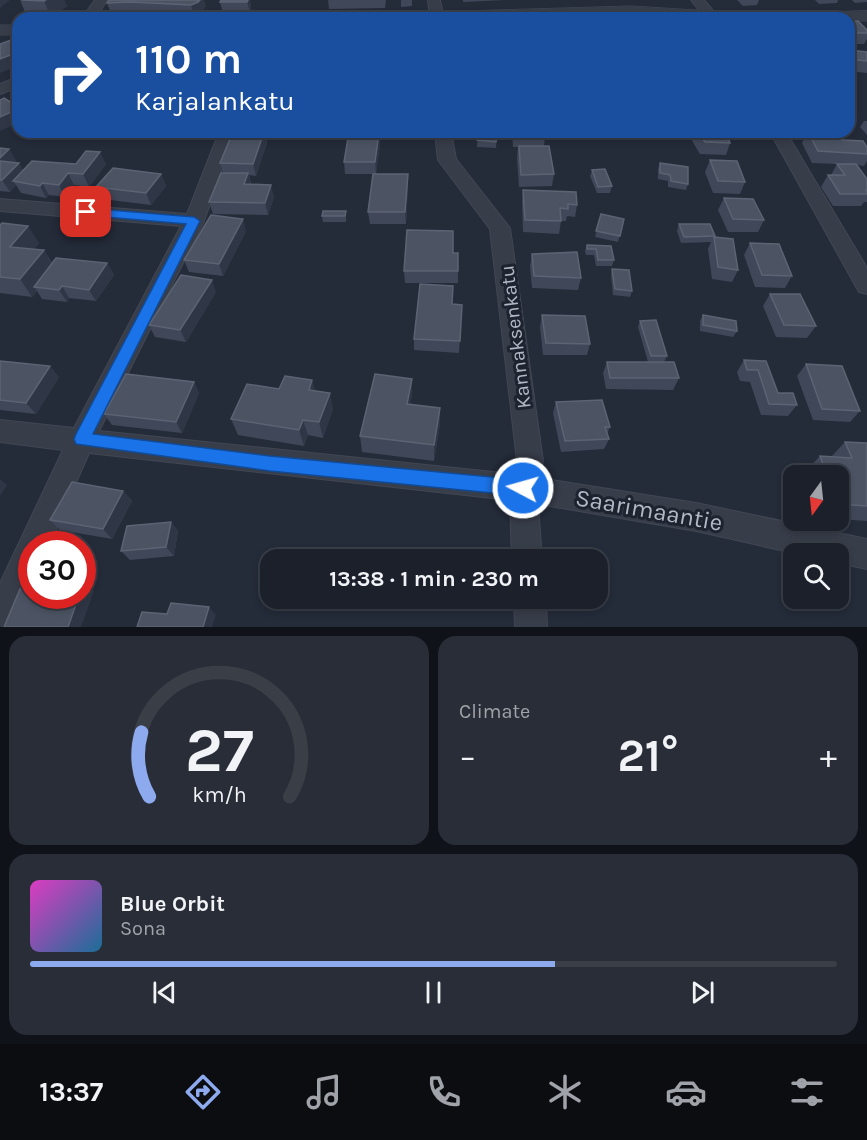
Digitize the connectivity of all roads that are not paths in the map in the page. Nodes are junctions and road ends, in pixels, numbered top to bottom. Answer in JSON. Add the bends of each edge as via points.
{"nodes":[{"id":1,"x":697,"y":0,"type":"edge"},
{"id":2,"x":599,"y":12,"type":"edge"},
{"id":3,"x":647,"y":12,"type":"edge"},
{"id":4,"x":708,"y":12,"type":"edge"},
{"id":5,"x":225,"y":138,"type":"edge"},
{"id":6,"x":444,"y":138,"type":"edge"},
{"id":7,"x":781,"y":138,"type":"edge"},
{"id":8,"x":0,"y":205,"type":"edge"},
{"id":9,"x":194,"y":221,"type":"junction"},
{"id":10,"x":867,"y":286,"type":"edge"},
{"id":11,"x":0,"y":431,"type":"edge"},
{"id":12,"x":82,"y":439,"type":"junction"},
{"id":13,"x":523,"y":488,"type":"junction"},
{"id":14,"x":40,"y":531,"type":"edge"},
{"id":15,"x":526,"y":549,"type":"edge"},
{"id":16,"x":867,"y":554,"type":"edge"},
{"id":17,"x":18,"y":579,"type":"edge"},
{"id":18,"x":530,"y":609,"type":"edge"},
{"id":19,"x":0,"y":618,"type":"edge"},
{"id":20,"x":531,"y":627,"type":"edge"}],
"edges":[{"from":1,"to":4,"type":"street"},
{"from":2,"to":3,"type":"street"},
{"from":5,"to":9,"type":"street"},
{"from":6,"to":13,"type":"street","name":"Kannaksenkatu","via":[[447,160],[500,228],[530,461]]},
{"from":7,"to":10,"type":"street"},
{"from":8,"to":9,"type":"street"},
{"from":9,"to":12,"type":"street"},
{"from":11,"to":12,"type":"street","name":"Saarimaantie"},
{"from":12,"to":13,"type":"street","name":"Saarimaantie","via":[[270,463]]},
{"from":12,"to":14,"type":"street"},
{"from":13,"to":15,"type":"street","name":"Kannaksenkatu"},
{"from":13,"to":16,"type":"street","name":"Saarimaantie","via":[[696,517]]},
{"from":17,"to":19,"type":"street"},
{"from":18,"to":20,"type":"street"}]}
